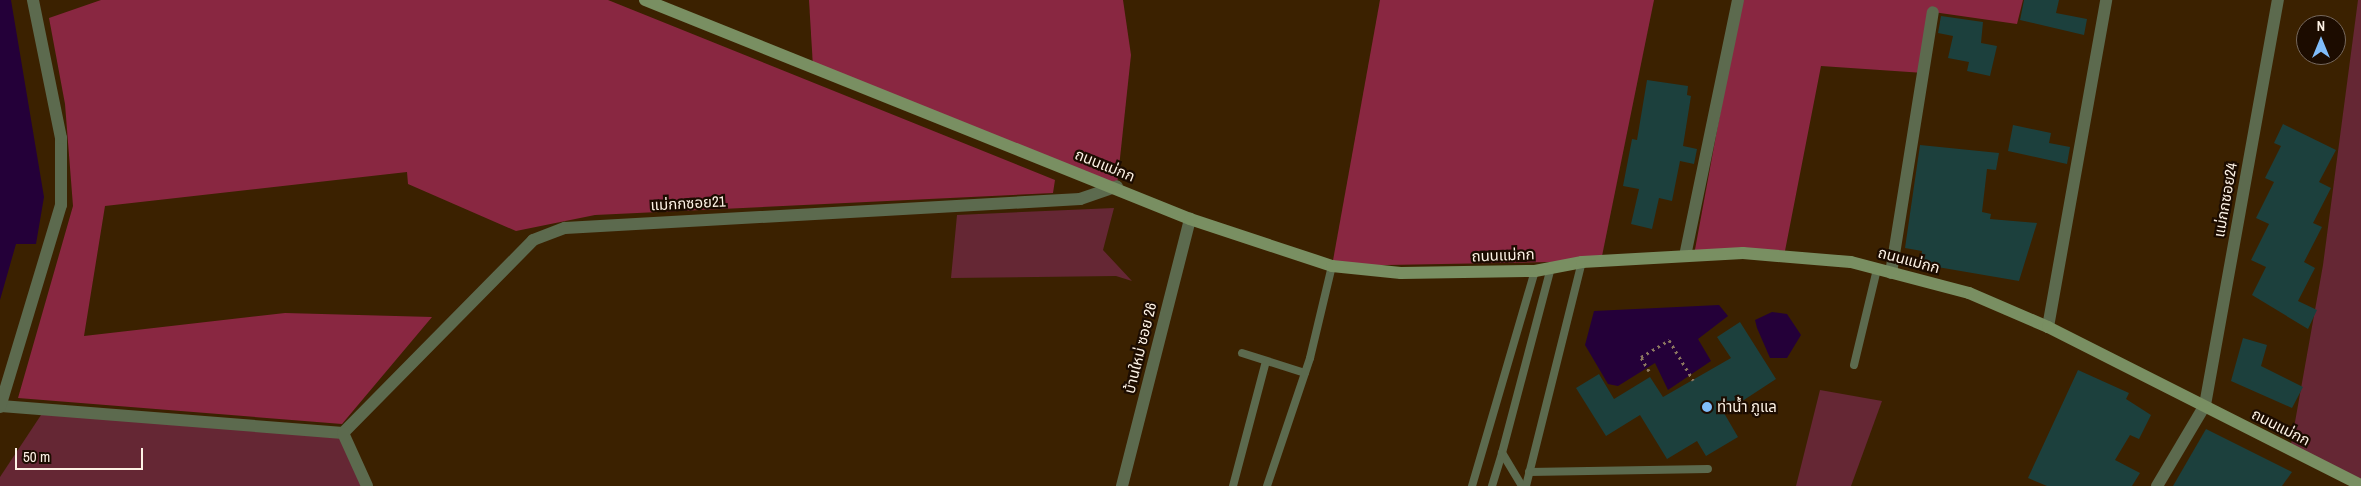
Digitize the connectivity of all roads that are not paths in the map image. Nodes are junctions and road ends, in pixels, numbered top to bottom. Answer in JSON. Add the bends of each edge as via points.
{"nodes":[{"id":1,"x":33,"y":0,"type":"edge"},
{"id":2,"x":645,"y":0,"type":"edge"},
{"id":3,"x":1738,"y":0,"type":"edge"},
{"id":4,"x":2106,"y":0,"type":"edge"},
{"id":5,"x":2278,"y":0,"type":"edge"},
{"id":6,"x":1933,"y":12,"type":"dead end"},
{"id":7,"x":1117,"y":186,"type":"junction"},
{"id":8,"x":1190,"y":219,"type":"junction"},
{"id":9,"x":1685,"y":256,"type":"junction"},
{"id":10,"x":1582,"y":262,"type":"junction"},
{"id":11,"x":1332,"y":266,"type":"junction"},
{"id":12,"x":1551,"y":268,"type":"junction"},
{"id":13,"x":1877,"y":269,"type":"junction"},
{"id":14,"x":1535,"y":271,"type":"junction"},
{"id":15,"x":1892,"y":272,"type":"junction"},
{"id":16,"x":2048,"y":327,"type":"junction"},
{"id":17,"x":1242,"y":353,"type":"dead end"},
{"id":18,"x":1266,"y":361,"type":"junction"},
{"id":19,"x":1854,"y":365,"type":"dead end"},
{"id":20,"x":1306,"y":373,"type":"junction"},
{"id":21,"x":2205,"y":405,"type":"junction"},
{"id":22,"x":0,"y":407,"type":"edge"},
{"id":23,"x":342,"y":433,"type":"junction"},
{"id":24,"x":1502,"y":454,"type":"junction"},
{"id":25,"x":1708,"y":469,"type":"dead end"},
{"id":26,"x":1529,"y":472,"type":"junction"},
{"id":27,"x":2361,"y":485,"type":"edge"},
{"id":28,"x":366,"y":486,"type":"edge"},
{"id":29,"x":1122,"y":486,"type":"edge"},
{"id":30,"x":1234,"y":486,"type":"edge"},
{"id":31,"x":1267,"y":486,"type":"edge"},
{"id":32,"x":1472,"y":486,"type":"edge"},
{"id":33,"x":1492,"y":486,"type":"edge"},
{"id":34,"x":1524,"y":486,"type":"edge"},
{"id":35,"x":2157,"y":486,"type":"edge"}],
"edges":[{"from":1,"to":22,"type":"street","via":[[61,138],[61,205]]},
{"from":2,"to":7,"type":"street","name":"ถนนแม่กก"},
{"from":3,"to":9,"type":"street"},
{"from":4,"to":16,"type":"street"},
{"from":5,"to":21,"type":"street","name":"แม่กกซอย24"},
{"from":6,"to":15,"type":"street"},
{"from":7,"to":8,"type":"street","name":"ถนนแม่กก"},
{"from":7,"to":23,"type":"street","name":"แม่กกซอย21","via":[[1080,198],[565,228],[533,240]]},
{"from":8,"to":11,"type":"street","name":"ถนนแม่กก"},
{"from":8,"to":29,"type":"street","name":"บ้านใหม่ ซอย 26"},
{"from":9,"to":10,"type":"street","name":"ถนนแม่กก"},
{"from":9,"to":13,"type":"street","name":"ถนนแม่กก","via":[[1743,253]]},
{"from":10,"to":12,"type":"street","name":"ถนนแม่กก"},
{"from":10,"to":26,"type":"lane"},
{"from":11,"to":14,"type":"street","name":"ถนนแม่กก","via":[[1401,272]]},
{"from":11,"to":20,"type":"lane"},
{"from":12,"to":14,"type":"street","name":"ถนนแม่กก"},
{"from":12,"to":24,"type":"lane"},
{"from":13,"to":15,"type":"street","name":"ถนนแม่กก"},
{"from":13,"to":19,"type":"lane"},
{"from":14,"to":32,"type":"lane"},
{"from":15,"to":16,"type":"street","name":"ถนนแม่กก","via":[[1969,293]]},
{"from":16,"to":21,"type":"street","name":"ถนนแม่กก"},
{"from":17,"to":18,"type":"lane"},
{"from":18,"to":20,"type":"lane"},
{"from":18,"to":30,"type":"lane"},
{"from":20,"to":31,"type":"lane"},
{"from":21,"to":27,"type":"street","name":"ถนนแม่กก"},
{"from":21,"to":35,"type":"street"},
{"from":22,"to":23,"type":"street"},
{"from":23,"to":28,"type":"street"},
{"from":24,"to":33,"type":"lane"},
{"from":24,"to":34,"type":"lane"},
{"from":25,"to":26,"type":"lane"},
{"from":26,"to":34,"type":"lane"}]}
